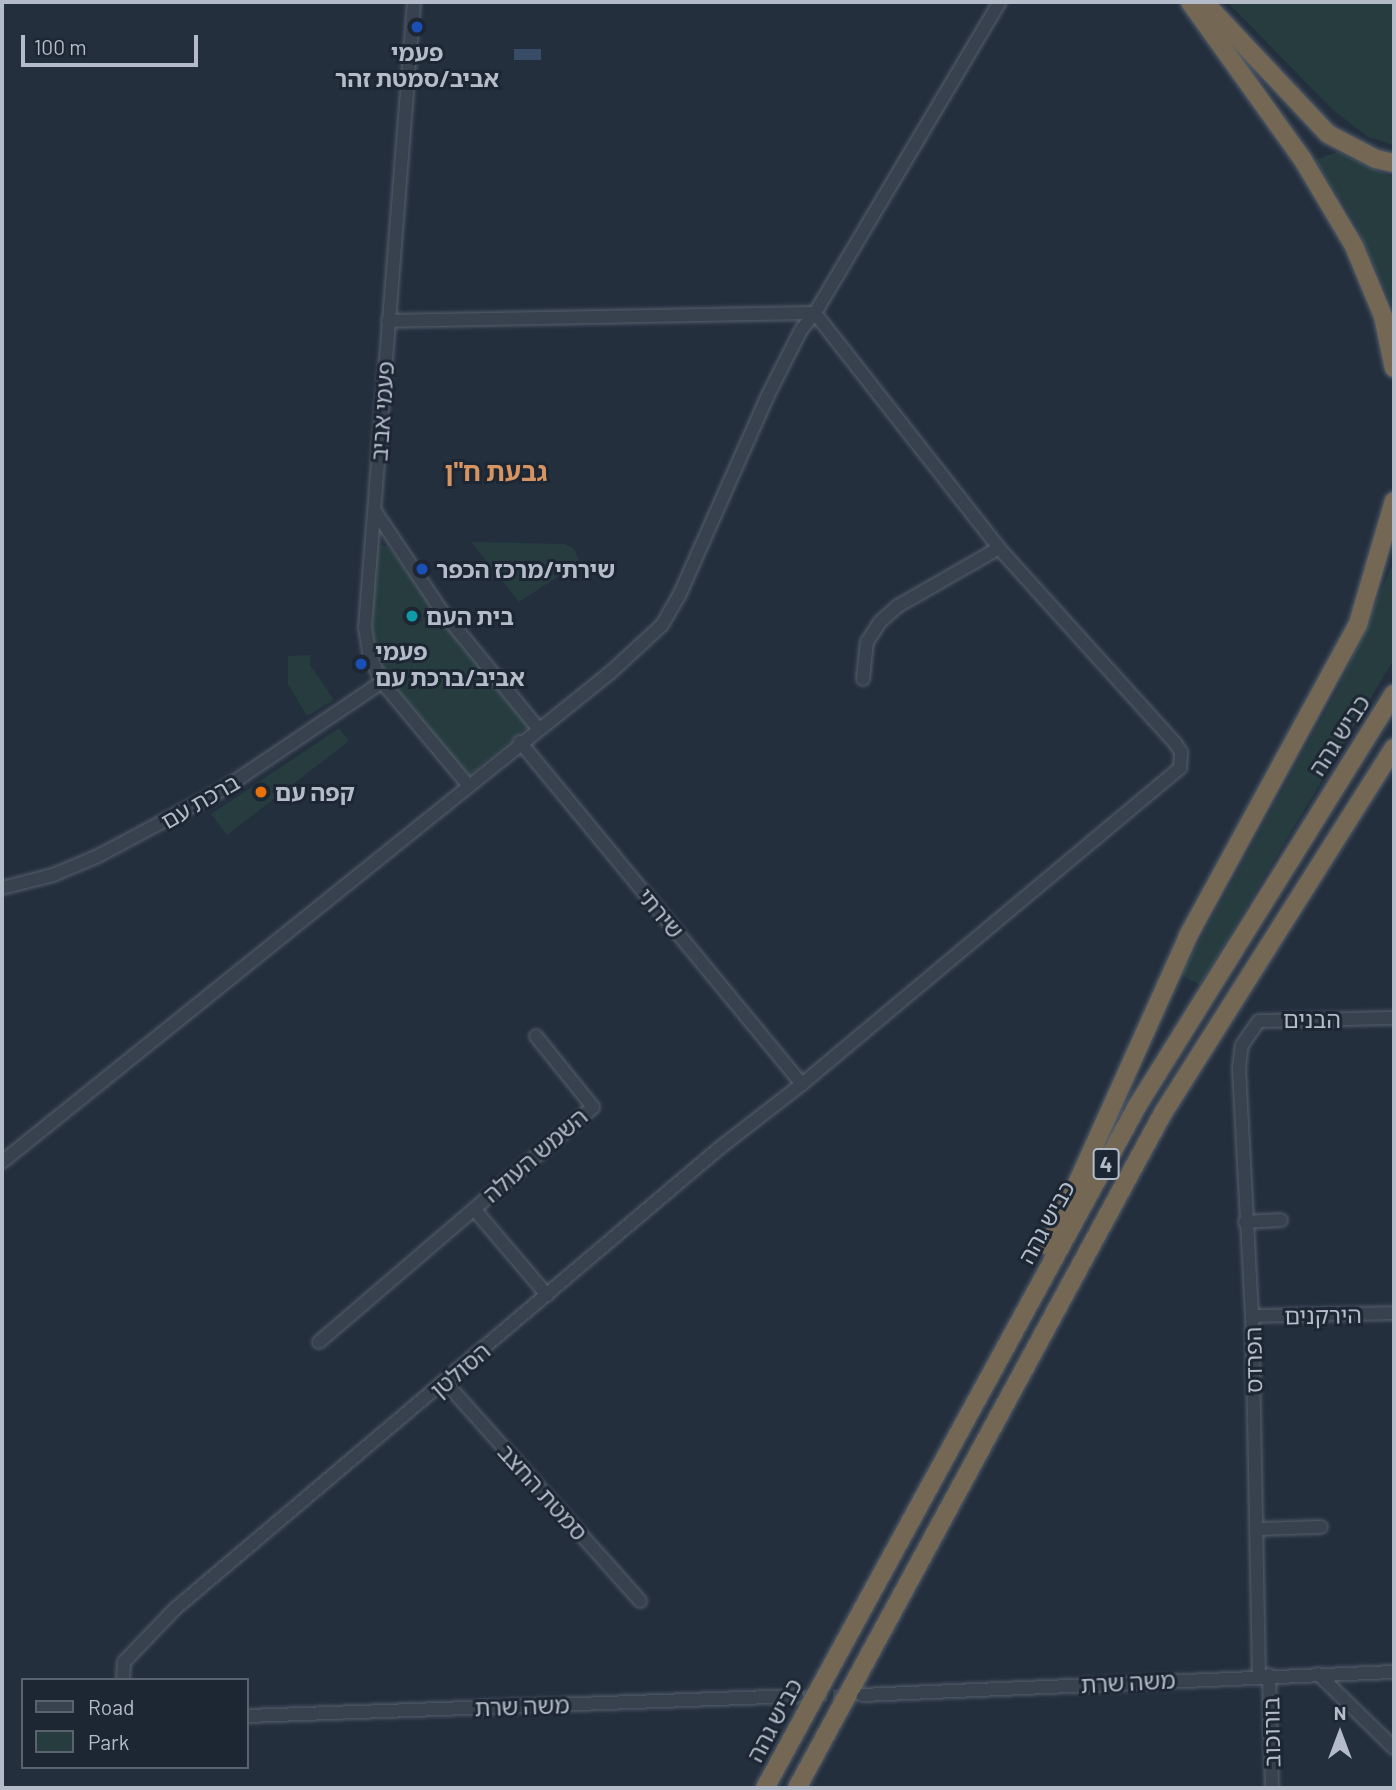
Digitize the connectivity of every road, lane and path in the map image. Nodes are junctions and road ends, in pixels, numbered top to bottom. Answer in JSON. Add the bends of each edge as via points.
{"nodes":[{"id":1,"x":414,"y":2,"type":"edge"},
{"id":2,"x":1000,"y":2,"type":"edge"},
{"id":3,"x":1190,"y":2,"type":"edge"},
{"id":4,"x":1205,"y":2,"type":"edge"},
{"id":5,"x":1394,"y":163,"type":"edge"},
{"id":6,"x":815,"y":313,"type":"junction"},
{"id":7,"x":388,"y":321,"type":"junction"},
{"id":8,"x":1394,"y":368,"type":"edge"},
{"id":9,"x":1394,"y":501,"type":"edge"},
{"id":10,"x":375,"y":511,"type":"junction"},
{"id":11,"x":999,"y":548,"type":"junction"},
{"id":12,"x":863,"y":679,"type":"dead end"},
{"id":13,"x":382,"y":682,"type":"junction"},
{"id":14,"x":1394,"y":694,"type":"edge"},
{"id":15,"x":538,"y":728,"type":"junction"},
{"id":16,"x":520,"y":743,"type":"junction"},
{"id":17,"x":1394,"y":748,"type":"edge"},
{"id":18,"x":468,"y":785,"type":"junction"},
{"id":19,"x":2,"y":888,"type":"edge"},
{"id":20,"x":1394,"y":1018,"type":"edge"},
{"id":21,"x":536,"y":1036,"type":"dead end"},
{"id":22,"x":1242,"y":1045,"type":"joint"},
{"id":23,"x":802,"y":1084,"type":"junction"},
{"id":24,"x":2,"y":1162,"type":"edge"},
{"id":25,"x":474,"y":1209,"type":"junction"},
{"id":26,"x":1281,"y":1220,"type":"dead end"},
{"id":27,"x":1245,"y":1222,"type":"junction"},
{"id":28,"x":547,"y":1295,"type":"junction"},
{"id":29,"x":1394,"y":1313,"type":"edge"},
{"id":30,"x":1252,"y":1316,"type":"junction"},
{"id":31,"x":319,"y":1342,"type":"dead end"},
{"id":32,"x":997,"y":1362,"type":"junction"},
{"id":33,"x":446,"y":1383,"type":"junction"},
{"id":34,"x":1321,"y":1527,"type":"dead end"},
{"id":35,"x":1257,"y":1529,"type":"junction"},
{"id":36,"x":640,"y":1601,"type":"dead end"},
{"id":37,"x":1394,"y":1672,"type":"edge"},
{"id":38,"x":1318,"y":1674,"type":"junction"},
{"id":39,"x":1264,"y":1675,"type":"junction"},
{"id":40,"x":123,"y":1678,"type":"edge"},
{"id":41,"x":862,"y":1695,"type":"tunnel mouth"},
{"id":42,"x":797,"y":1696,"type":"tunnel mouth"},
{"id":43,"x":248,"y":1716,"type":"edge"},
{"id":44,"x":1394,"y":1748,"type":"edge"},
{"id":45,"x":765,"y":1788,"type":"edge"},
{"id":46,"x":797,"y":1788,"type":"edge"},
{"id":47,"x":1272,"y":1788,"type":"edge"}],
"edges":[{"from":1,"to":7,"type":"street","name":"פעמי אביב"},
{"from":2,"to":6,"type":"street"},
{"from":3,"to":8,"type":"highway","via":[[1303,160],[1354,246],[1383,316]]},
{"from":4,"to":5,"type":"highway","via":[[1328,134],[1364,154]]},
{"from":6,"to":7,"type":"street"},
{"from":6,"to":11,"type":"street"},
{"from":6,"to":15,"type":"street","via":[[801,330],[766,397],[671,611],[611,672]]},
{"from":7,"to":10,"type":"street","name":"פעמי אביב"},
{"from":9,"to":32,"type":"highway","via":[[1357,624],[1188,936]]},
{"from":10,"to":13,"type":"street","name":"פעמי אביב","via":[[365,627],[370,657]]},
{"from":10,"to":15,"type":"street","via":[[448,619]]},
{"from":11,"to":12,"type":"street","via":[[898,606],[880,622],[867,642]]},
{"from":11,"to":23,"type":"street","name":"הסולטן","via":[[1175,743],[1181,752],[1180,768]]},
{"from":13,"to":18,"type":"street","name":"פעמי אביב"},
{"from":13,"to":19,"type":"street","name":"ברכת עם","via":[[222,790],[98,856],[53,875]]},
{"from":14,"to":32,"type":"highway","name":"כביש גהה","number":"4","via":[[1139,1103]]},
{"from":15,"to":16,"type":"street"},
{"from":16,"to":18,"type":"street"},
{"from":16,"to":23,"type":"street","name":"שירתי"},
{"from":17,"to":46,"type":"highway","number":"4","via":[[1163,1113]]},
{"from":18,"to":24,"type":"street"},
{"from":20,"to":22,"type":"street","name":"הבנים","via":[[1259,1021]]},
{"from":21,"to":25,"type":"street","name":"השמש העולה","via":[[593,1107]]},
{"from":22,"to":27,"type":"street","name":"הפרדס"},
{"from":23,"to":28,"type":"street","name":"הסולטן"},
{"from":25,"to":28,"type":"street","name":"השמש העולה"},
{"from":25,"to":31,"type":"street","name":"השמש העולה"},
{"from":26,"to":27,"type":"street"},
{"from":27,"to":30,"type":"street","name":"הפרדס"},
{"from":28,"to":33,"type":"street","name":"הסולטן"},
{"from":29,"to":30,"type":"street","name":"הירקנים"},
{"from":30,"to":35,"type":"street","name":"הפרדס"},
{"from":32,"to":45,"type":"highway","name":"כביש גהה","number":"4"},
{"from":33,"to":36,"type":"street","name":"סמטת החצב"},
{"from":33,"to":40,"type":"street","name":"הסולטן","via":[[176,1608],[124,1662]]},
{"from":34,"to":35,"type":"street"},
{"from":35,"to":39,"type":"street","name":"הפרדס"},
{"from":37,"to":38,"type":"street","name":"משה שרת"},
{"from":38,"to":39,"type":"street","name":"משה שרת"},
{"from":38,"to":44,"type":"street"},
{"from":39,"to":41,"type":"street","name":"משה שרת"},
{"from":39,"to":47,"type":"street","name":"בורוכוב"},
{"from":42,"to":43,"type":"street","name":"משה שרת"}]}
